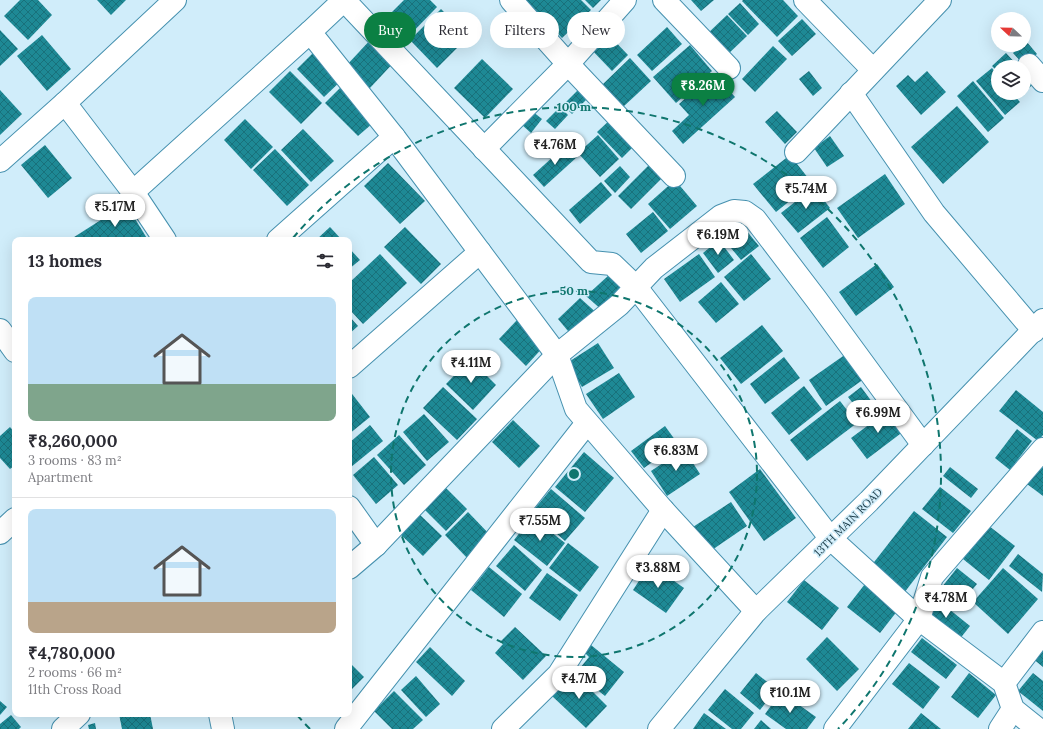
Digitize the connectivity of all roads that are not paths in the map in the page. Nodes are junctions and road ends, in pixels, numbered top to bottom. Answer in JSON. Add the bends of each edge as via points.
{"nodes":[{"id":1,"x":175,"y":0,"type":"edge"},
{"id":2,"x":344,"y":0,"type":"edge"},
{"id":3,"x":511,"y":0,"type":"edge"},
{"id":4,"x":626,"y":0,"type":"edge"},
{"id":5,"x":664,"y":0,"type":"edge"},
{"id":6,"x":805,"y":0,"type":"edge"},
{"id":7,"x":940,"y":0,"type":"edge"},
{"id":8,"x":310,"y":32,"type":"junction"},
{"id":9,"x":568,"y":64,"type":"junction"},
{"id":10,"x":729,"y":68,"type":"dead end"},
{"id":11,"x":873,"y":70,"type":"junction"},
{"id":12,"x":851,"y":93,"type":"junction"},
{"id":13,"x":65,"y":103,"type":"junction"},
{"id":14,"x":394,"y":137,"type":"junction"},
{"id":15,"x":484,"y":149,"type":"junction"},
{"id":16,"x":796,"y":152,"type":"dead end"},
{"id":17,"x":0,"y":161,"type":"edge"},
{"id":18,"x":674,"y":176,"type":"dead end"},
{"id":19,"x":133,"y":192,"type":"junction"},
{"id":20,"x":163,"y":237,"type":"edge"},
{"id":21,"x":281,"y":237,"type":"edge"},
{"id":22,"x":480,"y":252,"type":"junction"},
{"id":23,"x":636,"y":287,"type":"junction"},
{"id":24,"x":1038,"y":325,"type":"edge"},
{"id":25,"x":0,"y":330,"type":"edge"},
{"id":26,"x":12,"y":347,"type":"edge"},
{"id":27,"x":557,"y":355,"type":"junction"},
{"id":28,"x":352,"y":364,"type":"edge"},
{"id":29,"x":588,"y":423,"type":"junction"},
{"id":30,"x":923,"y":445,"type":"junction"},
{"id":31,"x":1043,"y":449,"type":"edge"},
{"id":32,"x":664,"y":510,"type":"junction"},
{"id":33,"x":352,"y":511,"type":"edge"},
{"id":34,"x":12,"y":522,"type":"edge"},
{"id":35,"x":0,"y":533,"type":"edge"},
{"id":36,"x":831,"y":539,"type":"junction"},
{"id":37,"x":376,"y":545,"type":"junction"},
{"id":38,"x":352,"y":565,"type":"edge"},
{"id":39,"x":756,"y":611,"type":"junction"},
{"id":40,"x":919,"y":619,"type":"junction"},
{"id":41,"x":1043,"y":632,"type":"edge"},
{"id":42,"x":1004,"y":683,"type":"junction"},
{"id":43,"x":1013,"y":709,"type":"junction"},
{"id":44,"x":76,"y":717,"type":"edge"},
{"id":45,"x":221,"y":717,"type":"edge"},
{"id":46,"x":63,"y":729,"type":"edge"},
{"id":47,"x":223,"y":729,"type":"edge"},
{"id":48,"x":346,"y":729,"type":"edge"},
{"id":49,"x":502,"y":729,"type":"edge"},
{"id":50,"x":659,"y":729,"type":"edge"},
{"id":51,"x":835,"y":729,"type":"edge"},
{"id":52,"x":1000,"y":729,"type":"edge"},
{"id":53,"x":1038,"y":729,"type":"edge"}],
"edges":[{"from":1,"to":13,"type":"street"},
{"from":2,"to":8,"type":"street"},
{"from":2,"to":15,"type":"street"},
{"from":3,"to":9,"type":"street"},
{"from":4,"to":9,"type":"street"},
{"from":5,"to":10,"type":"street"},
{"from":6,"to":11,"type":"street"},
{"from":7,"to":11,"type":"street"},
{"from":8,"to":14,"type":"street"},
{"from":8,"to":19,"type":"street"},
{"from":9,"to":15,"type":"street"},
{"from":9,"to":18,"type":"street"},
{"from":11,"to":12,"type":"street"},
{"from":12,"to":16,"type":"street"},
{"from":12,"to":24,"type":"street","via":[[934,213]]},
{"from":13,"to":17,"type":"street"},
{"from":13,"to":19,"type":"street"},
{"from":14,"to":21,"type":"street"},
{"from":14,"to":22,"type":"street"},
{"from":15,"to":23,"type":"street","via":[[591,262],[612,264]]},
{"from":19,"to":20,"type":"street"},
{"from":22,"to":27,"type":"street"},
{"from":22,"to":28,"type":"street"},
{"from":23,"to":27,"type":"street","via":[[619,305]]},
{"from":23,"to":30,"type":"street","via":[[654,268],[721,216],[734,211],[746,212],[755,219],[807,287]]},
{"from":23,"to":36,"type":"street"},
{"from":24,"to":30,"type":"street","name":"13TH MAIN ROAD"},
{"from":25,"to":26,"type":"street"},
{"from":27,"to":29,"type":"street","via":[[576,409]]},
{"from":27,"to":37,"type":"street"},
{"from":29,"to":32,"type":"street"},
{"from":29,"to":48,"type":"street"},
{"from":30,"to":36,"type":"street","name":"13TH MAIN ROAD"},
{"from":31,"to":40,"type":"street","via":[[932,577]]},
{"from":32,"to":39,"type":"street"},
{"from":32,"to":49,"type":"street","via":[[559,674]]},
{"from":33,"to":37,"type":"street"},
{"from":34,"to":35,"type":"street"},
{"from":36,"to":39,"type":"street","name":"13TH MAIN ROAD"},
{"from":36,"to":40,"type":"street"},
{"from":37,"to":38,"type":"street"},
{"from":39,"to":50,"type":"street","name":"13TH MAIN ROAD"},
{"from":40,"to":42,"type":"street"},
{"from":40,"to":51,"type":"street"},
{"from":41,"to":42,"type":"street"},
{"from":42,"to":43,"type":"street"},
{"from":43,"to":52,"type":"street"},
{"from":43,"to":53,"type":"street"},
{"from":44,"to":46,"type":"street"},
{"from":45,"to":47,"type":"street"}]}
